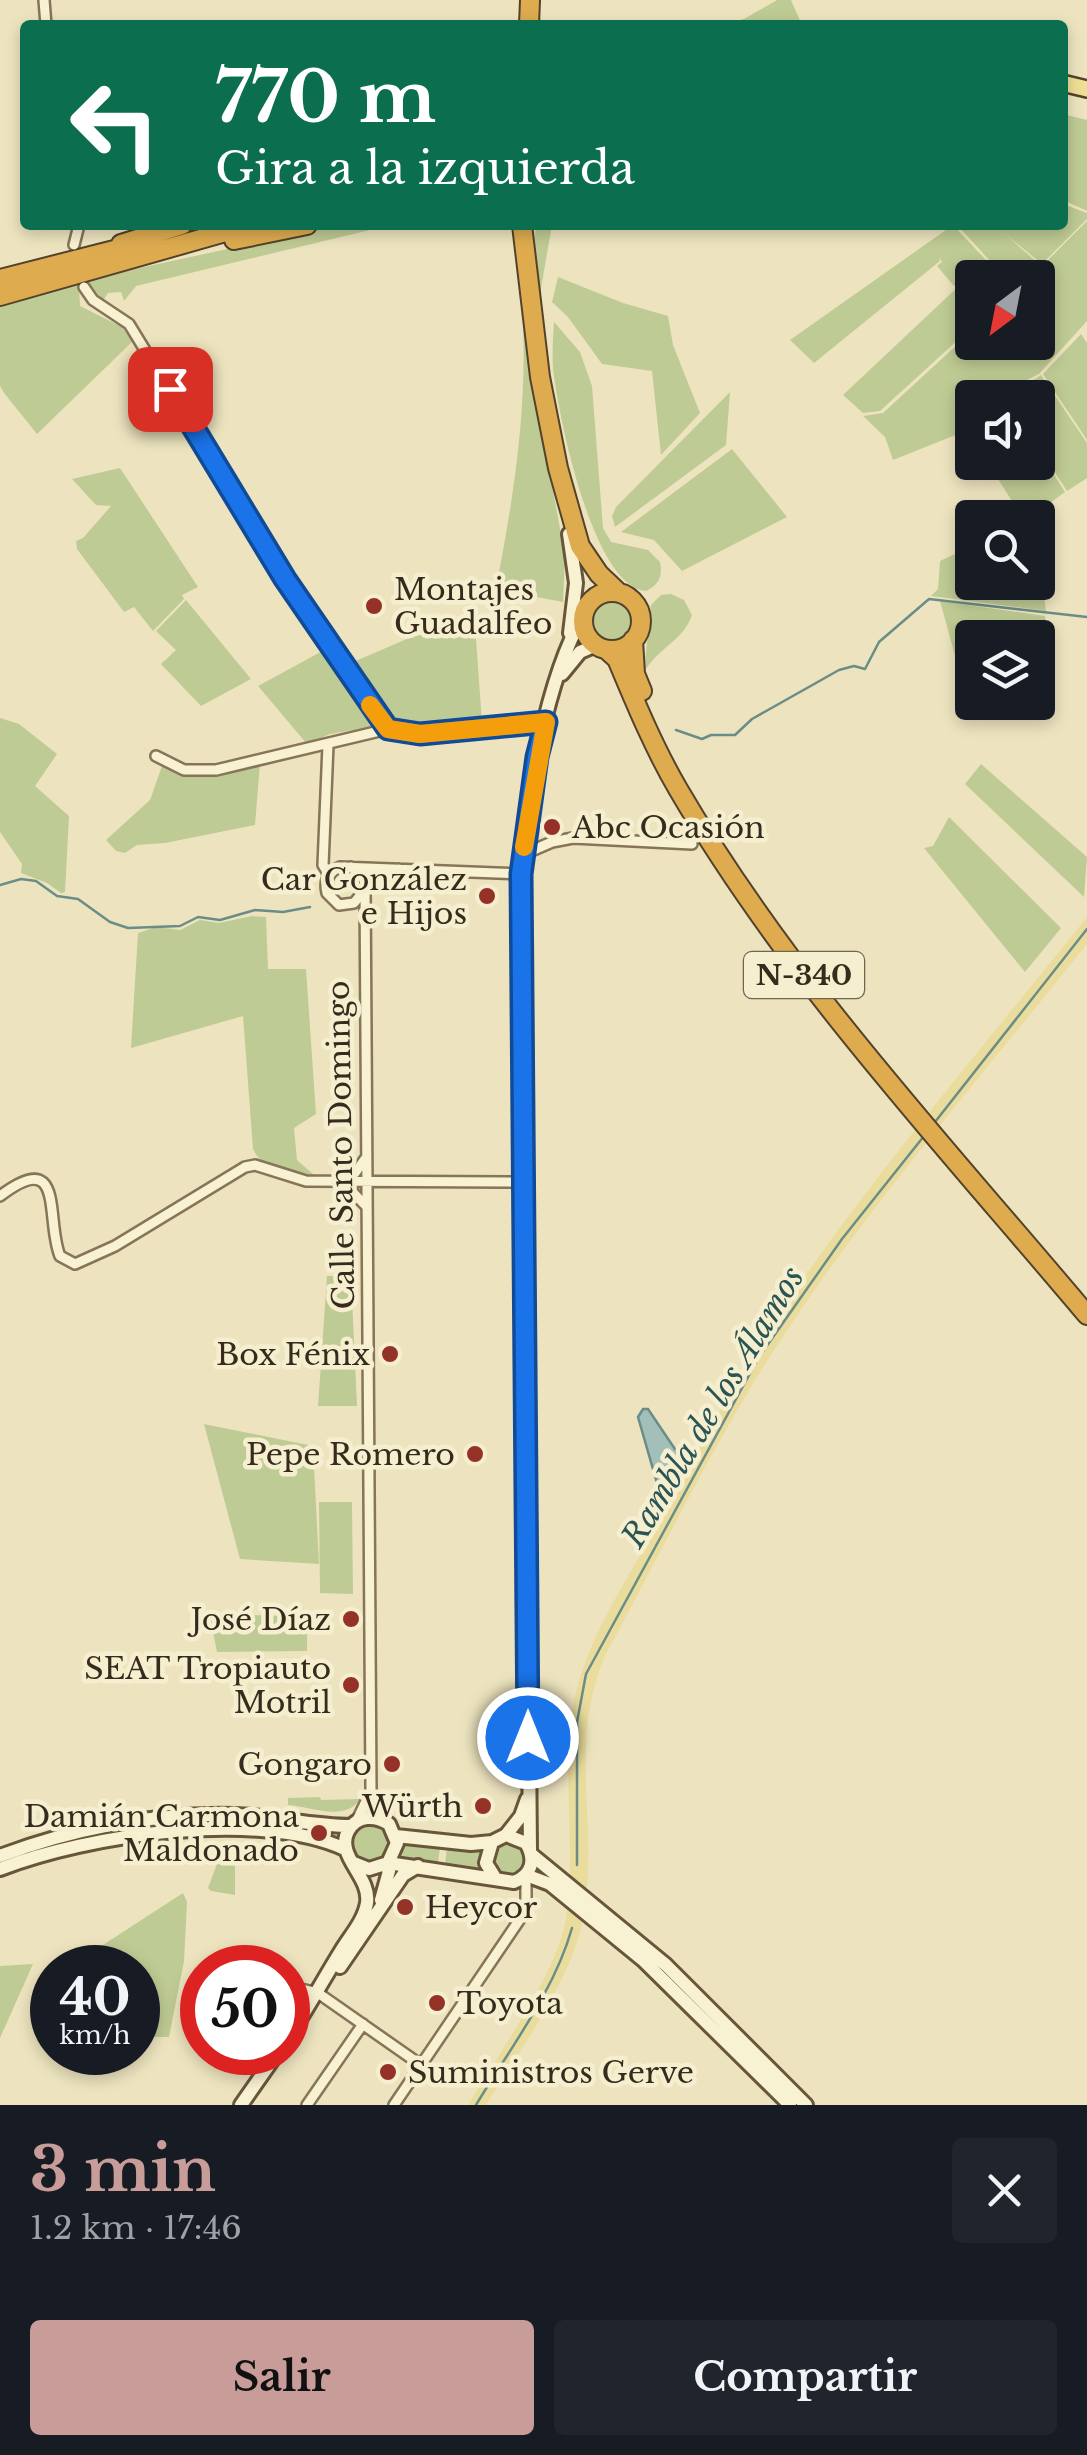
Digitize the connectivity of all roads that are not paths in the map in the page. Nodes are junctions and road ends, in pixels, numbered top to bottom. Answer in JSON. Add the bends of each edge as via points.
{"nodes":[{"id":1,"x":78,"y":230,"type":"edge"},
{"id":2,"x":170,"y":230,"type":"edge"},
{"id":3,"x":192,"y":230,"type":"edge"},
{"id":4,"x":229,"y":230,"type":"edge"},
{"id":5,"x":277,"y":230,"type":"edge"},
{"id":6,"x":523,"y":230,"type":"edge"},
{"id":7,"x":531,"y":230,"type":"edge"},
{"id":8,"x":74,"y":245,"type":"dead end"},
{"id":9,"x":100,"y":260,"type":"junction"},
{"id":10,"x":528,"y":261,"type":"junction"},
{"id":11,"x":0,"y":280,"type":"edge"},
{"id":12,"x":84,"y":287,"type":"dead end"},
{"id":13,"x":0,"y":296,"type":"edge"},
{"id":14,"x":558,"y":468,"type":"junction"},
{"id":15,"x":580,"y":546,"type":"junction"},
{"id":16,"x":619,"y":592,"type":"junction"},
{"id":17,"x":586,"y":609,"type":"junction"},
{"id":18,"x":569,"y":640,"type":"junction"},
{"id":19,"x":634,"y":640,"type":"junction"},
{"id":20,"x":601,"y":648,"type":"junction"},
{"id":21,"x":558,"y":680,"type":"junction"},
{"id":22,"x":546,"y":722,"type":"junction"},
{"id":23,"x":388,"y":729,"type":"junction"},
{"id":24,"x":328,"y":745,"type":"junction"},
{"id":25,"x":156,"y":756,"type":"dead end"},
{"id":26,"x":701,"y":824,"type":"junction"},
{"id":27,"x":692,"y":844,"type":"dead end"},
{"id":28,"x":522,"y":855,"type":"junction"},
{"id":29,"x":351,"y":867,"type":"junction"},
{"id":30,"x":400,"y":868,"type":"junction"},
{"id":31,"x":521,"y":874,"type":"junction"},
{"id":32,"x":329,"y":875,"type":"junction"},
{"id":33,"x":365,"y":887,"type":"junction"},
{"id":34,"x":354,"y":904,"type":"junction"},
{"id":35,"x":364,"y":918,"type":"junction"},
{"id":36,"x":367,"y":1156,"type":"junction"},
{"id":37,"x":340,"y":1180,"type":"junction"},
{"id":38,"x":368,"y":1180,"type":"junction"},
{"id":39,"x":392,"y":1181,"type":"junction"},
{"id":40,"x":522,"y":1182,"type":"junction"},
{"id":41,"x":0,"y":1196,"type":"edge"},
{"id":42,"x":368,"y":1208,"type":"junction"},
{"id":43,"x":1087,"y":1315,"type":"edge"},
{"id":44,"x":371,"y":1791,"type":"junction"},
{"id":45,"x":528,"y":1791,"type":"junction"},
{"id":46,"x":383,"y":1820,"type":"junction"},
{"id":47,"x":354,"y":1824,"type":"junction"},
{"id":48,"x":396,"y":1836,"type":"junction"},
{"id":49,"x":506,"y":1836,"type":"junction"},
{"id":50,"x":492,"y":1842,"type":"junction"},
{"id":51,"x":345,"y":1849,"type":"junction"},
{"id":52,"x":531,"y":1853,"type":"junction"},
{"id":53,"x":0,"y":1856,"type":"edge"},
{"id":54,"x":354,"y":1863,"type":"junction"},
{"id":55,"x":386,"y":1864,"type":"junction"},
{"id":56,"x":420,"y":1866,"type":"junction"},
{"id":57,"x":0,"y":1869,"type":"edge"},
{"id":58,"x":526,"y":1875,"type":"junction"},
{"id":59,"x":494,"y":1876,"type":"junction"},
{"id":60,"x":550,"y":1884,"type":"junction"},
{"id":61,"x":568,"y":1891,"type":"junction"},
{"id":62,"x":527,"y":1893,"type":"junction"},
{"id":63,"x":379,"y":1907,"type":"junction"},
{"id":64,"x":310,"y":1988,"type":"edge"},
{"id":65,"x":321,"y":1988,"type":"junction"},
{"id":66,"x":310,"y":2004,"type":"edge"},
{"id":67,"x":363,"y":2024,"type":"junction"},
{"id":68,"x":421,"y":2065,"type":"junction"},
{"id":69,"x":262,"y":2075,"type":"edge"},
{"id":70,"x":241,"y":2105,"type":"edge"},
{"id":71,"x":307,"y":2105,"type":"edge"},
{"id":72,"x":394,"y":2105,"type":"edge"},
{"id":73,"x":790,"y":2105,"type":"edge"},
{"id":74,"x":806,"y":2105,"type":"edge"}],
"edges":[{"from":1,"to":8,"type":"street"},
{"from":2,"to":9,"type":"highway"},
{"from":3,"to":9,"type":"highway"},
{"from":4,"to":9,"type":"highway"},
{"from":5,"to":9,"type":"highway"},
{"from":6,"to":10,"type":"highway","number":"N-340"},
{"from":7,"to":10,"type":"highway","number":"N-340"},
{"from":9,"to":11,"type":"highway"},
{"from":9,"to":13,"type":"highway"},
{"from":10,"to":14,"type":"highway","number":"N-340"},
{"from":12,"to":23,"type":"street","via":[[129,324],[285,579]]},
{"from":14,"to":15,"type":"highway","number":"N-340"},
{"from":14,"to":18,"type":"main road","via":[[576,583]]},
{"from":15,"to":16,"type":"highway","number":"N-340"},
{"from":15,"to":17,"type":"highway","number":"N-340","via":[[588,576]]},
{"from":16,"to":17,"type":"highway","via":[[602,593]]},
{"from":16,"to":19,"type":"highway","number":"N-340","via":[[640,615]]},
{"from":17,"to":18,"type":"main road"},
{"from":17,"to":20,"type":"highway","number":"N-340","via":[[585,632]]},
{"from":18,"to":21,"type":"main road"},
{"from":19,"to":20,"type":"highway","via":[[616,650]]},
{"from":19,"to":26,"type":"highway","number":"N-340","via":[[635,674]]},
{"from":20,"to":21,"type":"main road","via":[[570,661]]},
{"from":20,"to":26,"type":"highway","number":"N-340","via":[[617,659],[677,788]]},
{"from":21,"to":22,"type":"main road"},
{"from":22,"to":23,"type":"street","via":[[420,734]]},
{"from":22,"to":28,"type":"main road"},
{"from":23,"to":24,"type":"street"},
{"from":24,"to":25,"type":"street","via":[[197,771]]},
{"from":24,"to":32,"type":"street","via":[[323,864]]},
{"from":26,"to":43,"type":"highway","number":"N-340","via":[[776,940]]},
{"from":27,"to":28,"type":"street","via":[[573,838]]},
{"from":28,"to":31,"type":"main road"},
{"from":29,"to":30,"type":"street"},
{"from":29,"to":32,"type":"street"},
{"from":29,"to":33,"type":"street"},
{"from":30,"to":31,"type":"street"},
{"from":30,"to":33,"type":"street"},
{"from":31,"to":40,"type":"main road"},
{"from":32,"to":34,"type":"street","via":[[325,888],[332,901]]},
{"from":33,"to":34,"type":"street"},
{"from":33,"to":35,"type":"street","name":"Calle Santo Domingo"},
{"from":34,"to":35,"type":"street"},
{"from":35,"to":36,"type":"street","name":"Calle Santo Domingo"},
{"from":36,"to":37,"type":"street"},
{"from":36,"to":38,"type":"street","name":"Calle Santo Domingo"},
{"from":36,"to":39,"type":"street"},
{"from":37,"to":38,"type":"street"},
{"from":37,"to":41,"type":"street","via":[[306,1182],[245,1167],[75,1264],[56,1248],[45,1185],[29,1178]]},
{"from":37,"to":42,"type":"street"},
{"from":38,"to":39,"type":"street"},
{"from":38,"to":42,"type":"street","name":"Calle Santo Domingo"},
{"from":39,"to":40,"type":"street"},
{"from":39,"to":42,"type":"street","via":[[374,1190]]},
{"from":40,"to":45,"type":"main road"},
{"from":42,"to":44,"type":"street","name":"Calle Santo Domingo"},
{"from":44,"to":46,"type":"street","name":"Calle Santo Domingo"},
{"from":44,"to":47,"type":"street","name":"Calle Santo Domingo"},
{"from":45,"to":49,"type":"main road"},
{"from":45,"to":52,"type":"main road"},
{"from":46,"to":47,"type":"main road"},
{"from":46,"to":48,"type":"main road"},
{"from":47,"to":51,"type":"main road"},
{"from":47,"to":53,"type":"main road","via":[[173,1817],[84,1830]]},
{"from":48,"to":50,"type":"main road"},
{"from":48,"to":55,"type":"main road"},
{"from":49,"to":50,"type":"main road"},
{"from":49,"to":52,"type":"main road","via":[[521,1839]]},
{"from":50,"to":59,"type":"main road","via":[[486,1863]]},
{"from":51,"to":54,"type":"main road"},
{"from":51,"to":57,"type":"main road","via":[[262,1832],[172,1831],[86,1843]]},
{"from":52,"to":58,"type":"main road"},
{"from":52,"to":61,"type":"main road"},
{"from":54,"to":55,"type":"main road","via":[[369,1869]]},
{"from":54,"to":65,"type":"main road","via":[[367,1903]]},
{"from":55,"to":56,"type":"main road"},
{"from":55,"to":63,"type":"main road"},
{"from":56,"to":59,"type":"main road"},
{"from":56,"to":63,"type":"main road","via":[[403,1875]]},
{"from":58,"to":59,"type":"main road","via":[[514,1882]]},
{"from":58,"to":60,"type":"main road"},
{"from":58,"to":62,"type":"street"},
{"from":60,"to":61,"type":"main road"},
{"from":60,"to":62,"type":"street"},
{"from":61,"to":73,"type":"main road"},
{"from":61,"to":74,"type":"main road","via":[[585,1897],[698,1995]]},
{"from":62,"to":68,"type":"street","via":[[520,1919]]},
{"from":63,"to":65,"type":"main road"},
{"from":64,"to":65,"type":"street"},
{"from":65,"to":66,"type":"main road"},
{"from":65,"to":67,"type":"street"},
{"from":67,"to":68,"type":"street"},
{"from":67,"to":71,"type":"street"},
{"from":68,"to":72,"type":"street"},
{"from":69,"to":70,"type":"main road"}]}
